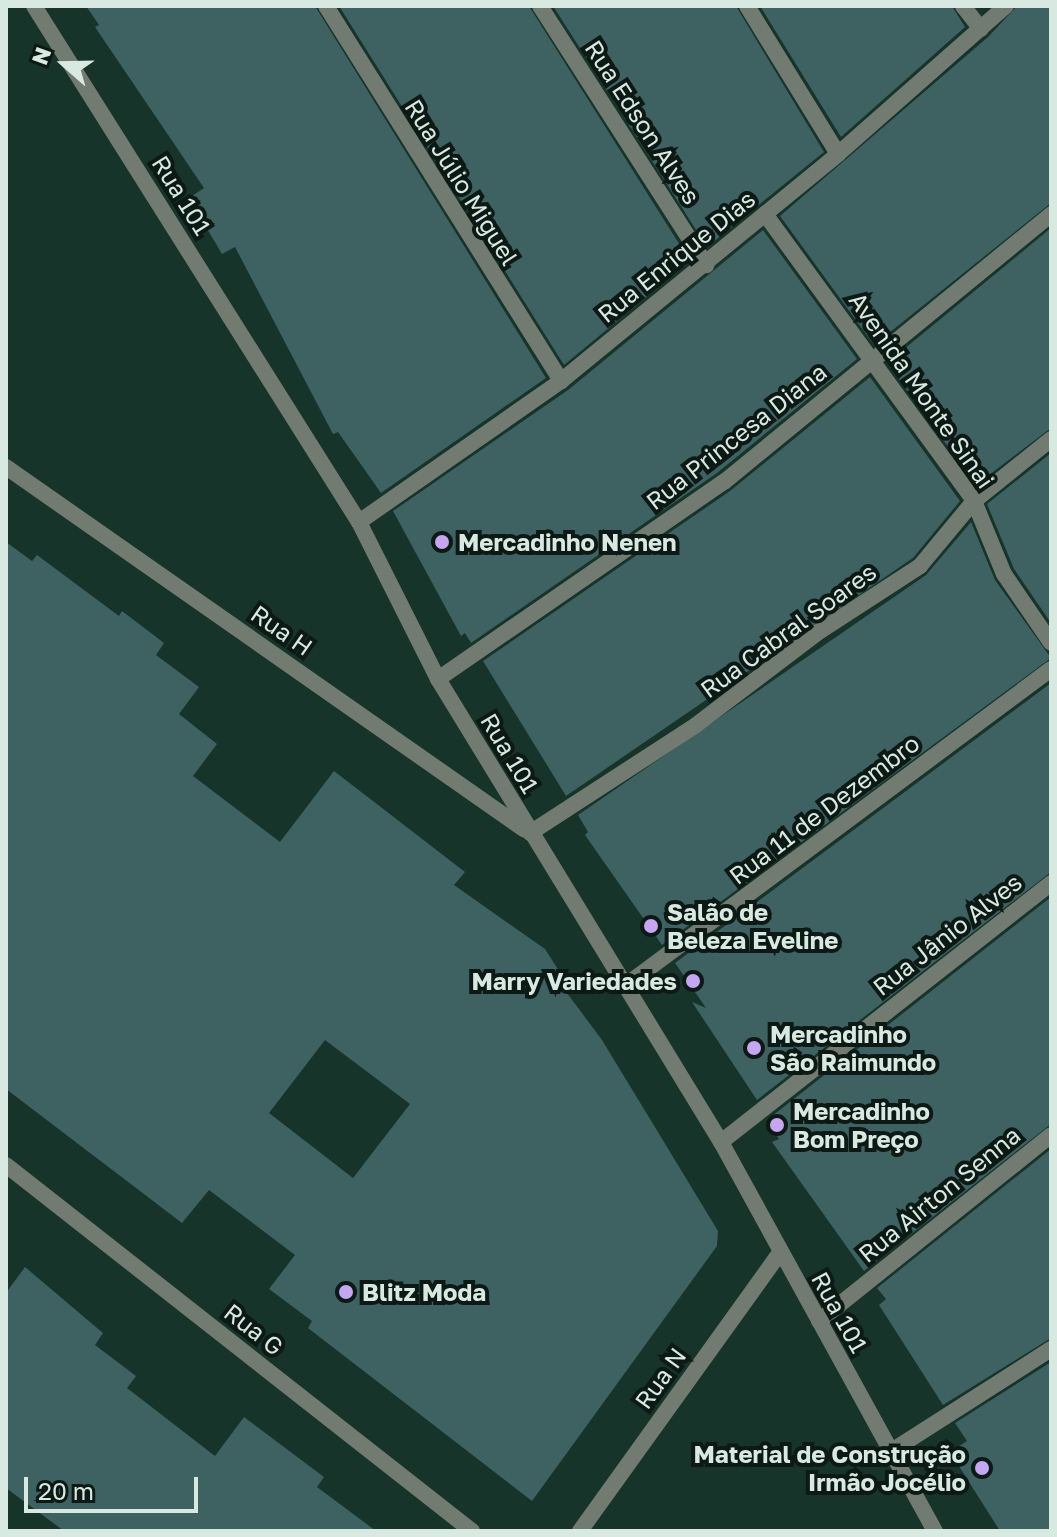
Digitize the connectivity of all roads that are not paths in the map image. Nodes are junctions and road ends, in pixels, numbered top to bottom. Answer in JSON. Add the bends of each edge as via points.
{"nodes":[{"id":1,"x":34,"y":6,"type":"edge"},
{"id":2,"x":326,"y":6,"type":"edge"},
{"id":3,"x":540,"y":6,"type":"edge"},
{"id":4,"x":747,"y":6,"type":"edge"},
{"id":5,"x":963,"y":6,"type":"edge"},
{"id":6,"x":1006,"y":6,"type":"edge"},
{"id":7,"x":981,"y":29,"type":"junction"},
{"id":8,"x":838,"y":154,"type":"junction"},
{"id":9,"x":765,"y":214,"type":"junction"},
{"id":10,"x":1051,"y":214,"type":"edge"},
{"id":11,"x":706,"y":265,"type":"junction"},
{"id":12,"x":868,"y":362,"type":"junction"},
{"id":13,"x":561,"y":381,"type":"junction"},
{"id":14,"x":1051,"y":439,"type":"edge"},
{"id":15,"x":6,"y":467,"type":"edge"},
{"id":16,"x":974,"y":501,"type":"junction"},
{"id":17,"x":359,"y":522,"type":"junction"},
{"id":18,"x":1051,"y":643,"type":"edge"},
{"id":19,"x":1051,"y":669,"type":"edge"},
{"id":20,"x":438,"y":679,"type":"junction"},
{"id":21,"x":530,"y":833,"type":"junction"},
{"id":22,"x":1051,"y":883,"type":"edge"},
{"id":23,"x":625,"y":986,"type":"junction"},
{"id":24,"x":1051,"y":1135,"type":"edge"},
{"id":25,"x":721,"y":1142,"type":"junction"},
{"id":26,"x":6,"y":1165,"type":"edge"},
{"id":27,"x":780,"y":1253,"type":"junction"},
{"id":28,"x":819,"y":1321,"type":"junction"},
{"id":29,"x":1051,"y":1349,"type":"edge"},
{"id":30,"x":890,"y":1452,"type":"junction"},
{"id":31,"x":472,"y":1531,"type":"edge"},
{"id":32,"x":580,"y":1531,"type":"edge"},
{"id":33,"x":935,"y":1531,"type":"edge"}],
"edges":[{"from":1,"to":17,"type":"street","name":"Rua 101"},
{"from":2,"to":13,"type":"street","name":"Rua Júlio Miguel"},
{"from":3,"to":11,"type":"street","name":"Rua Edson Alves"},
{"from":4,"to":8,"type":"street"},
{"from":5,"to":7,"type":"street"},
{"from":6,"to":7,"type":"street","name":"Rua Enrique Dias"},
{"from":7,"to":8,"type":"street","name":"Rua Enrique Dias"},
{"from":8,"to":9,"type":"street","name":"Rua Enrique Dias"},
{"from":9,"to":11,"type":"street","name":"Rua Enrique Dias"},
{"from":9,"to":12,"type":"street","name":"Avenida Monte Sinai"},
{"from":10,"to":12,"type":"street","name":"Rua Princesa Diana"},
{"from":11,"to":13,"type":"street","name":"Rua Enrique Dias"},
{"from":12,"to":16,"type":"street","name":"Avenida Monte Sinai"},
{"from":12,"to":20,"type":"street","name":"Rua Princesa Diana","via":[[724,482]]},
{"from":13,"to":17,"type":"street","name":"Rua Enrique Dias"},
{"from":14,"to":16,"type":"street","name":"Rua Cabral Soares"},
{"from":15,"to":21,"type":"street","name":"Rua H"},
{"from":16,"to":18,"type":"street","name":"Avenida Monte Sinai","via":[[1004,574]]},
{"from":16,"to":21,"type":"street","name":"Rua Cabral Soares","via":[[920,566],[817,633],[696,725]]},
{"from":17,"to":20,"type":"street","name":"Rua 101"},
{"from":19,"to":23,"type":"street","name":"Rua 11 de Dezembro"},
{"from":20,"to":21,"type":"street","name":"Rua 101"},
{"from":21,"to":23,"type":"street","name":"Rua 101"},
{"from":22,"to":25,"type":"street","name":"Rua Jânio Alves"},
{"from":23,"to":25,"type":"street","name":"Rua 101"},
{"from":24,"to":28,"type":"street","name":"Rua Airton Senna"},
{"from":25,"to":27,"type":"street","name":"Rua 101"},
{"from":26,"to":31,"type":"street","name":"Rua G"},
{"from":27,"to":28,"type":"street","name":"Rua 101"},
{"from":27,"to":32,"type":"street","name":"Rua N"},
{"from":28,"to":30,"type":"street","name":"Rua 101"},
{"from":29,"to":30,"type":"street"},
{"from":30,"to":33,"type":"street","name":"Rua 101"}]}
